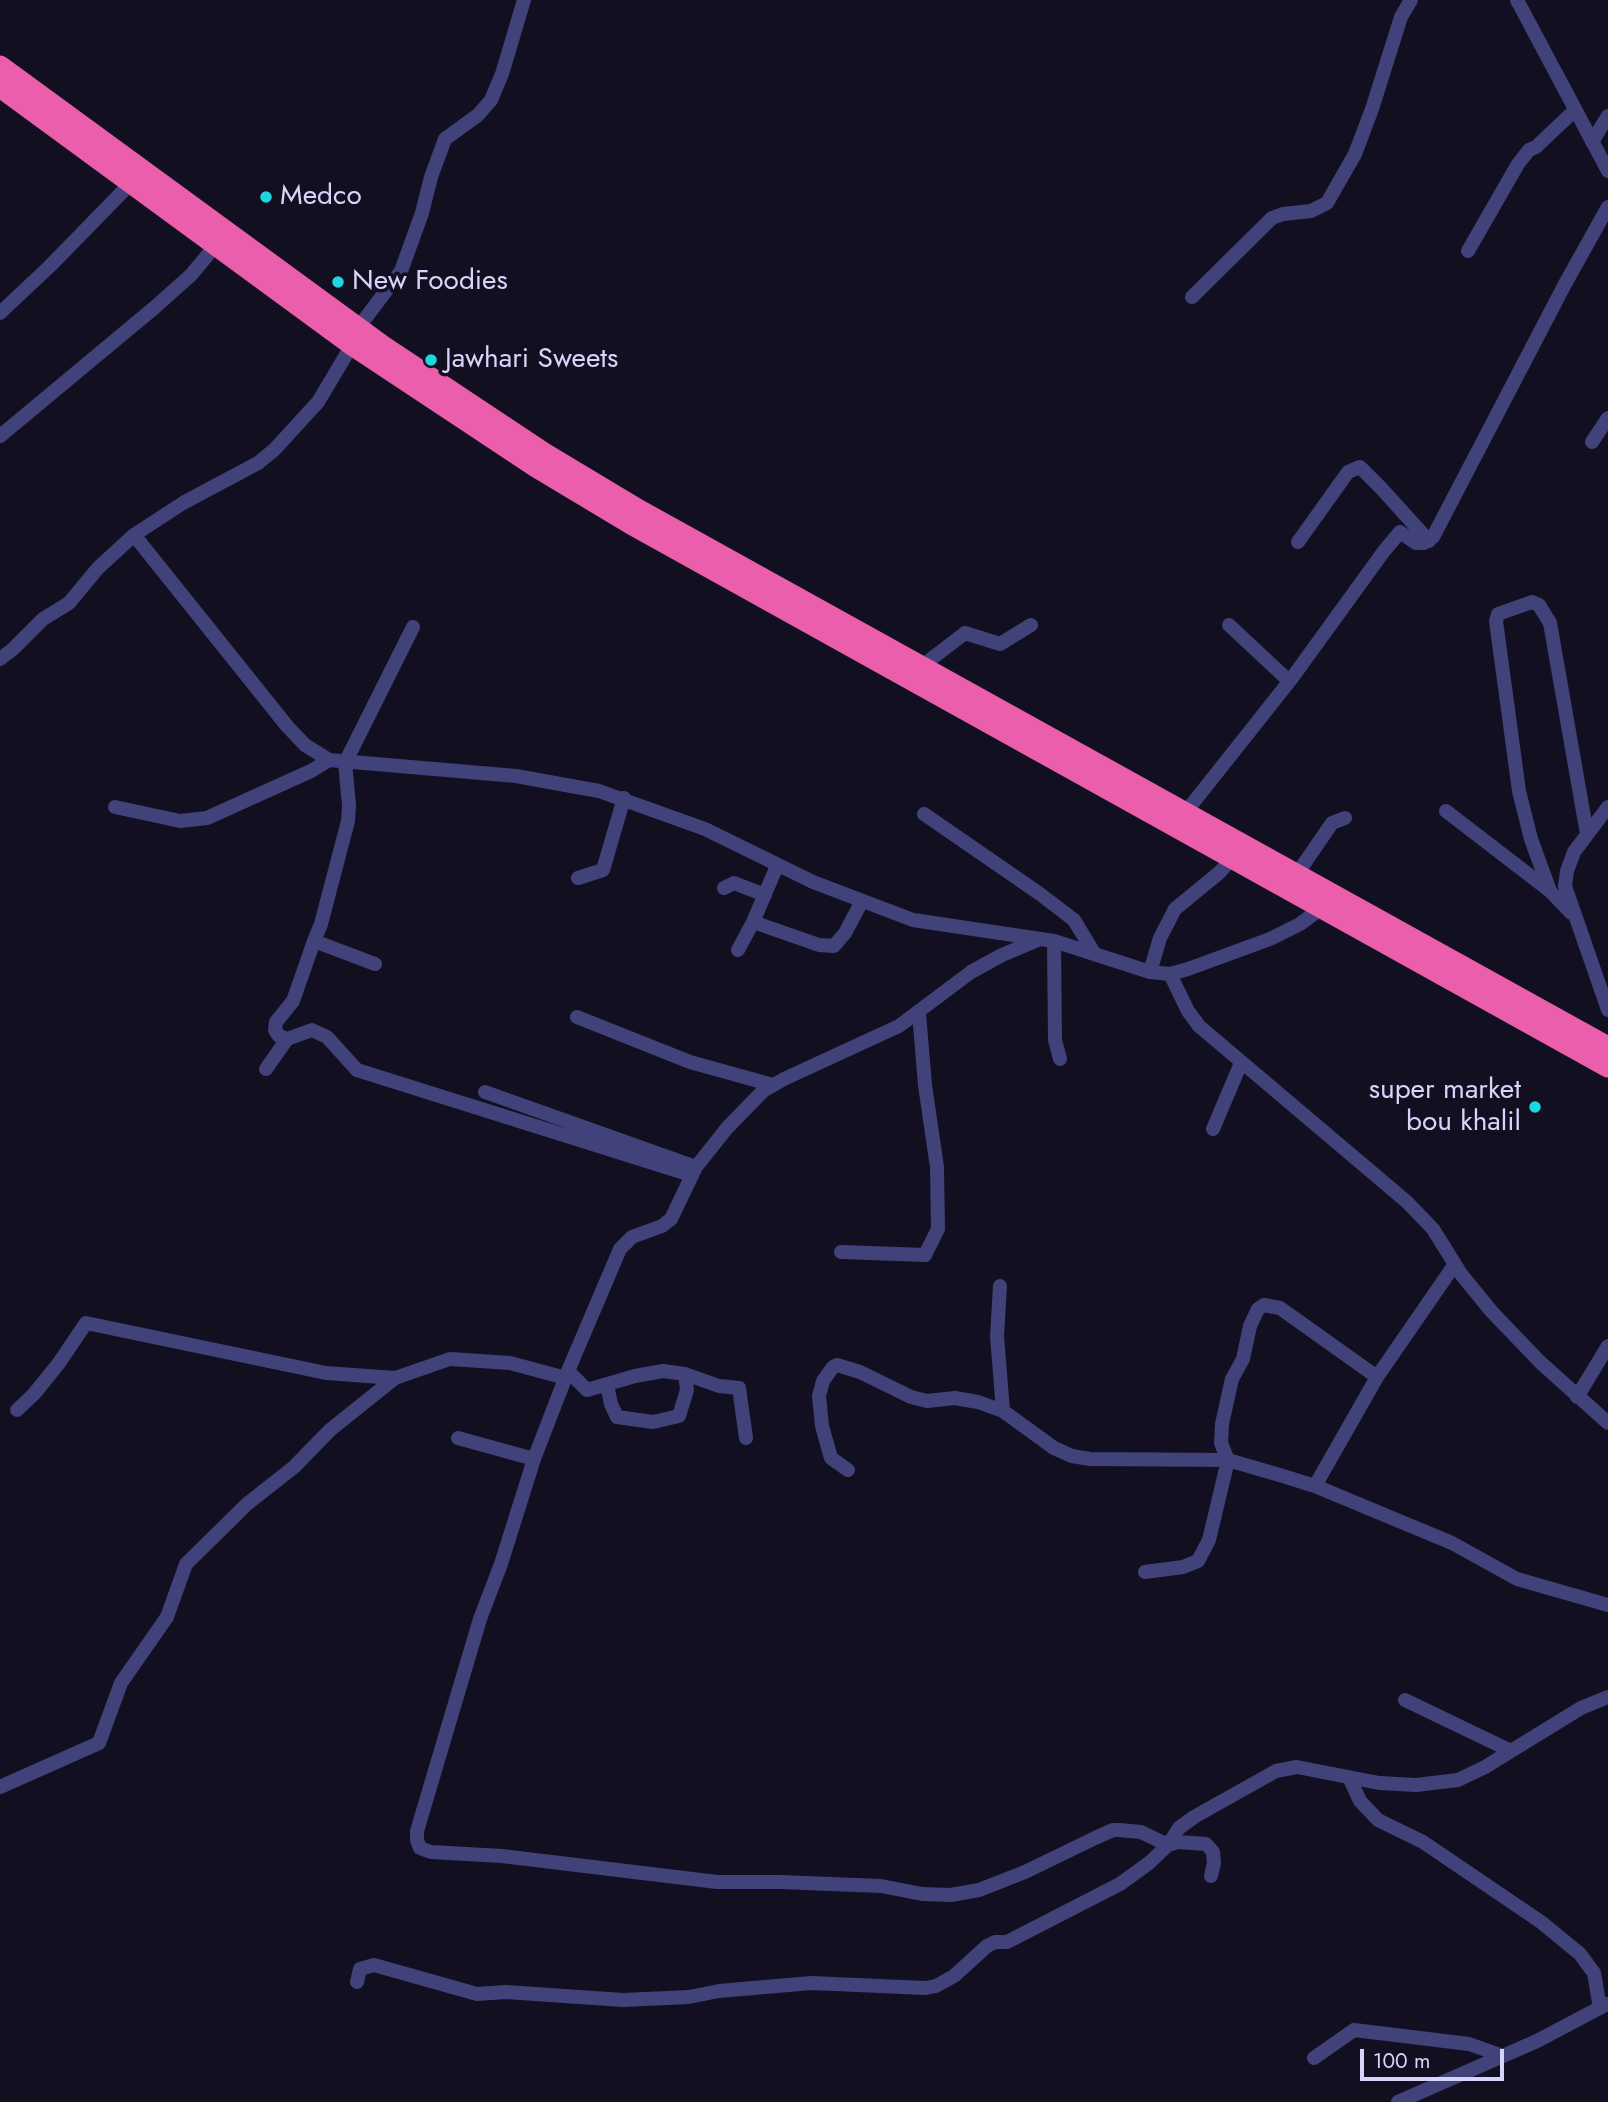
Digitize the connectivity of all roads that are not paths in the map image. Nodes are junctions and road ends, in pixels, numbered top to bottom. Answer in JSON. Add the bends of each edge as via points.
{"nodes":[{"id":1,"x":524,"y":0,"type":"edge"},
{"id":2,"x":1411,"y":0,"type":"edge"},
{"id":3,"x":1517,"y":0,"type":"edge"},
{"id":4,"x":0,"y":66,"type":"edge"},
{"id":5,"x":0,"y":87,"type":"edge"},
{"id":6,"x":1575,"y":110,"type":"junction"},
{"id":7,"x":1608,"y":116,"type":"edge"},
{"id":8,"x":1592,"y":142,"type":"junction"},
{"id":9,"x":1608,"y":171,"type":"edge"},
{"id":10,"x":131,"y":183,"type":"junction"},
{"id":11,"x":1608,"y":207,"type":"edge"},
{"id":12,"x":215,"y":246,"type":"junction"},
{"id":13,"x":1468,"y":251,"type":"dead end"},
{"id":14,"x":1192,"y":298,"type":"dead end"},
{"id":15,"x":308,"y":303,"type":"junction"},
{"id":16,"x":0,"y":313,"type":"edge"},
{"id":17,"x":355,"y":337,"type":"junction"},
{"id":18,"x":1608,"y":418,"type":"edge"},
{"id":19,"x":0,"y":436,"type":"edge"},
{"id":20,"x":1592,"y":442,"type":"dead end"},
{"id":21,"x":134,"y":535,"type":"junction"},
{"id":22,"x":1297,"y":541,"type":"dead end"},
{"id":23,"x":1429,"y":541,"type":"junction"},
{"id":24,"x":1031,"y":625,"type":"dead end"},
{"id":25,"x":1229,"y":625,"type":"dead end"},
{"id":26,"x":413,"y":627,"type":"dead end"},
{"id":27,"x":0,"y":659,"type":"edge"},
{"id":28,"x":922,"y":666,"type":"junction"},
{"id":29,"x":1289,"y":681,"type":"junction"},
{"id":30,"x":329,"y":760,"type":"junction"},
{"id":31,"x":345,"y":763,"type":"junction"},
{"id":32,"x":624,"y":799,"type":"junction"},
{"id":33,"x":114,"y":807,"type":"dead end"},
{"id":34,"x":1608,"y":807,"type":"edge"},
{"id":35,"x":1446,"y":811,"type":"dead end"},
{"id":36,"x":1185,"y":813,"type":"junction"},
{"id":37,"x":924,"y":814,"type":"dead end"},
{"id":38,"x":1345,"y":818,"type":"dead end"},
{"id":39,"x":1587,"y":835,"type":"junction"},
{"id":40,"x":1232,"y":858,"type":"junction"},
{"id":41,"x":777,"y":866,"type":"junction"},
{"id":42,"x":1297,"y":874,"type":"junction"},
{"id":43,"x":578,"y":878,"type":"dead end"},
{"id":44,"x":724,"y":888,"type":"dead end"},
{"id":45,"x":1550,"y":891,"type":"junction"},
{"id":46,"x":765,"y":895,"type":"junction"},
{"id":47,"x":862,"y":901,"type":"junction"},
{"id":48,"x":1323,"y":907,"type":"junction"},
{"id":49,"x":1574,"y":916,"type":"junction"},
{"id":50,"x":753,"y":922,"type":"junction"},
{"id":51,"x":1047,"y":940,"type":"junction"},
{"id":52,"x":314,"y":941,"type":"junction"},
{"id":53,"x":738,"y":950,"type":"dead end"},
{"id":54,"x":1094,"y":953,"type":"junction"},
{"id":55,"x":375,"y":964,"type":"dead end"},
{"id":56,"x":1150,"y":972,"type":"junction"},
{"id":57,"x":1170,"y":974,"type":"junction"},
{"id":58,"x":1608,"y":1009,"type":"edge"},
{"id":59,"x":919,"y":1013,"type":"junction"},
{"id":60,"x":577,"y":1017,"type":"dead end"},
{"id":61,"x":287,"y":1039,"type":"junction"},
{"id":62,"x":1608,"y":1047,"type":"edge"},
{"id":63,"x":1060,"y":1059,"type":"dead end"},
{"id":64,"x":1241,"y":1063,"type":"junction"},
{"id":65,"x":1608,"y":1066,"type":"edge"},
{"id":66,"x":266,"y":1069,"type":"dead end"},
{"id":67,"x":773,"y":1085,"type":"junction"},
{"id":68,"x":485,"y":1091,"type":"dead end"},
{"id":69,"x":1213,"y":1129,"type":"dead end"},
{"id":70,"x":694,"y":1171,"type":"junction"},
{"id":71,"x":841,"y":1252,"type":"dead end"},
{"id":72,"x":1455,"y":1264,"type":"junction"},
{"id":73,"x":1000,"y":1286,"type":"dead end"},
{"id":74,"x":1608,"y":1346,"type":"edge"},
{"id":75,"x":567,"y":1374,"type":"junction"},
{"id":76,"x":685,"y":1374,"type":"junction"},
{"id":77,"x":1377,"y":1377,"type":"junction"},
{"id":78,"x":395,"y":1378,"type":"junction"},
{"id":79,"x":607,"y":1385,"type":"junction"},
{"id":80,"x":1577,"y":1397,"type":"junction"},
{"id":81,"x":17,"y":1410,"type":"dead end"},
{"id":82,"x":1003,"y":1411,"type":"junction"},
{"id":83,"x":1608,"y":1423,"type":"edge"},
{"id":84,"x":458,"y":1438,"type":"dead end"},
{"id":85,"x":746,"y":1438,"type":"dead end"},
{"id":86,"x":534,"y":1459,"type":"junction"},
{"id":87,"x":1228,"y":1461,"type":"junction"},
{"id":88,"x":848,"y":1470,"type":"dead end"},
{"id":89,"x":1315,"y":1486,"type":"junction"},
{"id":90,"x":1145,"y":1572,"type":"dead end"},
{"id":91,"x":1608,"y":1605,"type":"edge"},
{"id":92,"x":1608,"y":1697,"type":"edge"},
{"id":93,"x":1405,"y":1700,"type":"dead end"},
{"id":94,"x":1511,"y":1751,"type":"junction"},
{"id":95,"x":1349,"y":1777,"type":"junction"},
{"id":96,"x":0,"y":1787,"type":"edge"},
{"id":97,"x":1168,"y":1845,"type":"junction"},
{"id":98,"x":1211,"y":1876,"type":"dead end"},
{"id":99,"x":357,"y":1982,"type":"dead end"},
{"id":100,"x":1604,"y":2006,"type":"edge"},
{"id":101,"x":1503,"y":2056,"type":"junction"},
{"id":102,"x":1314,"y":2058,"type":"dead end"},
{"id":103,"x":1398,"y":2102,"type":"edge"}],
"edges":[{"from":1,"to":17,"type":"street","via":[[491,100],[444,139],[401,271]]},
{"from":2,"to":14,"type":"street","via":[[1401,17],[1355,154],[1327,203],[1311,211],[1272,218]]},
{"from":3,"to":6,"type":"street"},
{"from":4,"to":15,"type":"highway"},
{"from":5,"to":10,"type":"highway"},
{"from":6,"to":8,"type":"street"},
{"from":6,"to":13,"type":"street","via":[[1523,157]]},
{"from":7,"to":8,"type":"street"},
{"from":8,"to":9,"type":"street"},
{"from":10,"to":12,"type":"highway"},
{"from":10,"to":16,"type":"street"},
{"from":11,"to":23,"type":"street"},
{"from":12,"to":15,"type":"highway"},
{"from":12,"to":19,"type":"street","via":[[154,308]]},
{"from":15,"to":17,"type":"highway"},
{"from":17,"to":21,"type":"street","via":[[318,401],[274,450]]},
{"from":17,"to":28,"type":"highway","via":[[639,510]]},
{"from":17,"to":40,"type":"highway","via":[[536,467],[631,524]]},
{"from":18,"to":20,"type":"street"},
{"from":21,"to":27,"type":"street","via":[[69,603],[43,619]]},
{"from":21,"to":30,"type":"street","via":[[287,726]]},
{"from":22,"to":23,"type":"street","via":[[1348,472],[1360,467]]},
{"from":23,"to":29,"type":"street","via":[[1416,543],[1400,532]]},
{"from":24,"to":28,"type":"street","via":[[1000,644],[965,633]]},
{"from":25,"to":29,"type":"street"},
{"from":26,"to":31,"type":"street"},
{"from":28,"to":36,"type":"highway"},
{"from":29,"to":36,"type":"street"},
{"from":30,"to":31,"type":"street"},
{"from":30,"to":33,"type":"street","via":[[207,818],[180,821]]},
{"from":31,"to":32,"type":"street","via":[[516,776]]},
{"from":31,"to":52,"type":"street","via":[[348,821]]},
{"from":32,"to":41,"type":"street","via":[[705,829]]},
{"from":32,"to":43,"type":"street","via":[[603,870]]},
{"from":34,"to":39,"type":"street"},
{"from":35,"to":45,"type":"street"},
{"from":36,"to":42,"type":"highway"},
{"from":37,"to":54,"type":"street","via":[[1074,920]]},
{"from":38,"to":42,"type":"street","via":[[1332,823]]},
{"from":39,"to":45,"type":"street","via":[[1550,623],[1532,602],[1498,614],[1496,621],[1519,790]]},
{"from":39,"to":49,"type":"street","via":[[1567,871],[1565,886]]},
{"from":40,"to":48,"type":"highway"},
{"from":40,"to":56,"type":"street","via":[[1175,909]]},
{"from":41,"to":46,"type":"street"},
{"from":41,"to":47,"type":"street"},
{"from":42,"to":62,"type":"highway"},
{"from":44,"to":46,"type":"street","via":[[734,883]]},
{"from":45,"to":49,"type":"street"},
{"from":46,"to":50,"type":"street"},
{"from":47,"to":50,"type":"street","via":[[834,946]]},
{"from":47,"to":51,"type":"street","via":[[913,920]]},
{"from":48,"to":57,"type":"street","via":[[1270,939]]},
{"from":48,"to":65,"type":"highway"},
{"from":49,"to":58,"type":"street"},
{"from":50,"to":53,"type":"street"},
{"from":51,"to":54,"type":"street"},
{"from":51,"to":59,"type":"street","via":[[1002,955],[971,972]]},
{"from":51,"to":63,"type":"street"},
{"from":52,"to":55,"type":"street"},
{"from":52,"to":61,"type":"street","via":[[293,1001],[276,1022],[275,1030]]},
{"from":54,"to":56,"type":"street"},
{"from":56,"to":57,"type":"street"},
{"from":57,"to":64,"type":"street","via":[[1199,1026]]},
{"from":59,"to":67,"type":"street"},
{"from":59,"to":71,"type":"street","via":[[937,1167],[938,1229],[925,1255]]},
{"from":60,"to":67,"type":"street","via":[[690,1062]]},
{"from":61,"to":66,"type":"street"},
{"from":61,"to":70,"type":"street","via":[[312,1030],[327,1037],[357,1070]]},
{"from":64,"to":69,"type":"street"},
{"from":64,"to":72,"type":"street","via":[[1407,1202],[1433,1229]]},
{"from":67,"to":70,"type":"street","via":[[746,1107]]},
{"from":68,"to":70,"type":"street"},
{"from":70,"to":75,"type":"street","via":[[671,1219],[632,1237],[620,1249]]},
{"from":72,"to":77,"type":"street"},
{"from":72,"to":80,"type":"street","via":[[1492,1312]]},
{"from":73,"to":82,"type":"street","via":[[997,1345]]},
{"from":74,"to":80,"type":"street"},
{"from":75,"to":78,"type":"street","via":[[510,1363],[450,1359]]},
{"from":75,"to":79,"type":"street","via":[[587,1390]]},
{"from":75,"to":86,"type":"street"},
{"from":76,"to":79,"type":"street","via":[[663,1371]]},
{"from":76,"to":79,"type":"street","via":[[687,1390],[679,1416],[653,1422],[617,1417]]},
{"from":76,"to":85,"type":"street","via":[[738,1388]]},
{"from":77,"to":87,"type":"street","via":[[1280,1308],[1264,1306],[1254,1316],[1232,1379],[1221,1443]]},
{"from":77,"to":89,"type":"street"},
{"from":78,"to":81,"type":"street","via":[[326,1373],[86,1323],[59,1363]]},
{"from":78,"to":96,"type":"street","via":[[330,1430],[186,1564],[167,1617],[121,1683],[99,1743]]},
{"from":80,"to":83,"type":"street"},
{"from":82,"to":87,"type":"street","via":[[1072,1456]]},
{"from":82,"to":88,"type":"street","via":[[956,1398],[927,1401],[911,1397],[837,1365],[823,1381],[819,1396],[822,1426],[831,1458]]},
{"from":84,"to":86,"type":"street"},
{"from":86,"to":97,"type":"street","via":[[480,1619],[417,1831],[418,1844],[425,1851],[717,1882],[881,1886],[951,1895],[979,1890],[1025,1872],[1113,1830],[1141,1832]]},
{"from":87,"to":89,"type":"street"},
{"from":87,"to":90,"type":"street","via":[[1209,1540],[1198,1561]]},
{"from":89,"to":91,"type":"street","via":[[1452,1543],[1517,1579]]},
{"from":92,"to":94,"type":"street","via":[[1581,1708]]},
{"from":93,"to":94,"type":"street"},
{"from":94,"to":95,"type":"street","via":[[1458,1780],[1416,1785]]},
{"from":95,"to":97,"type":"street","via":[[1297,1767],[1281,1769],[1194,1817],[1179,1828]]},
{"from":95,"to":100,"type":"street","via":[[1360,1801],[1378,1820],[1423,1842],[1580,1954],[1594,1973]]},
{"from":97,"to":98,"type":"street","via":[[1206,1844],[1213,1852]]},
{"from":97,"to":99,"type":"street","via":[[1120,1884],[1007,1942],[987,1946],[945,1983],[926,1988],[811,1983],[623,2000],[478,1994],[373,1965],[360,1969]]},
{"from":100,"to":101,"type":"street"},
{"from":101,"to":102,"type":"street","via":[[1469,2044],[1354,2030]]},
{"from":101,"to":103,"type":"street"}]}
